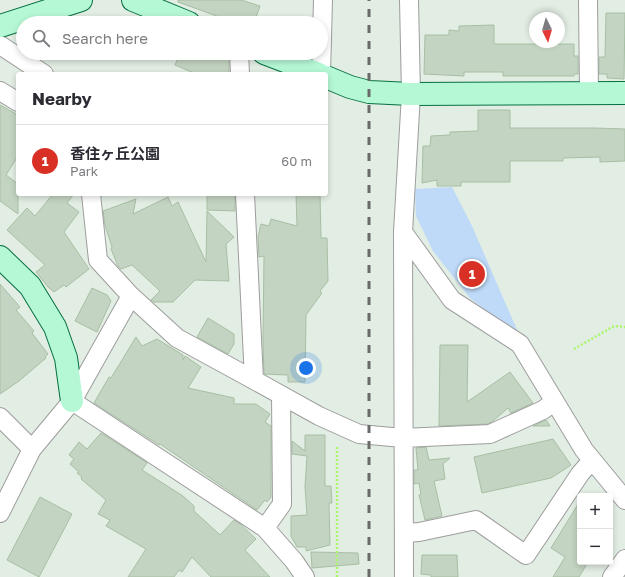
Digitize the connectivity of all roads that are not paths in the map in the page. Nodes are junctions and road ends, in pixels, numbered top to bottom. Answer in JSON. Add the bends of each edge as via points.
{"nodes":[{"id":1,"x":81,"y":0,"type":"edge"},
{"id":2,"x":133,"y":0,"type":"edge"},
{"id":3,"x":323,"y":0,"type":"edge"},
{"id":4,"x":409,"y":0,"type":"edge"},
{"id":5,"x":588,"y":0,"type":"edge"},
{"id":6,"x":31,"y":16,"type":"edge"},
{"id":7,"x":172,"y":16,"type":"edge"},
{"id":8,"x":322,"y":16,"type":"edge"},
{"id":9,"x":16,"y":21,"type":"edge"},
{"id":10,"x":0,"y":26,"type":"edge"},
{"id":11,"x":0,"y":45,"type":"edge"},
{"id":12,"x":16,"y":56,"type":"edge"},
{"id":13,"x":23,"y":60,"type":"edge"},
{"id":14,"x":239,"y":60,"type":"edge"},
{"id":15,"x":283,"y":60,"type":"edge"},
{"id":16,"x":321,"y":60,"type":"edge"},
{"id":17,"x":41,"y":72,"type":"edge"},
{"id":18,"x":240,"y":72,"type":"edge"},
{"id":19,"x":315,"y":72,"type":"edge"},
{"id":20,"x":320,"y":72,"type":"edge"},
{"id":21,"x":328,"y":78,"type":"edge"},
{"id":22,"x":0,"y":91,"type":"edge"},
{"id":23,"x":589,"y":93,"type":"junction"},
{"id":24,"x":625,"y":93,"type":"edge"},
{"id":25,"x":411,"y":94,"type":"junction"},
{"id":26,"x":16,"y":101,"type":"edge"},
{"id":27,"x":91,"y":196,"type":"edge"},
{"id":28,"x":245,"y":196,"type":"edge"},
{"id":29,"x":403,"y":232,"type":"junction"},
{"id":30,"x":0,"y":257,"type":"edge"},
{"id":31,"x":131,"y":296,"type":"junction"},
{"id":32,"x":254,"y":380,"type":"junction"},
{"id":33,"x":281,"y":395,"type":"junction"},
{"id":34,"x":72,"y":401,"type":"junction"},
{"id":35,"x":554,"y":402,"type":"junction"},
{"id":36,"x":1,"y":420,"type":"edge"},
{"id":37,"x":404,"y":438,"type":"junction"},
{"id":38,"x":32,"y":449,"type":"junction"},
{"id":39,"x":592,"y":460,"type":"junction"},
{"id":40,"x":625,"y":500,"type":"edge"},
{"id":41,"x":0,"y":513,"type":"edge"},
{"id":42,"x":265,"y":528,"type":"junction"},
{"id":43,"x":404,"y":533,"type":"junction"},
{"id":44,"x":625,"y":559,"type":"edge"},
{"id":45,"x":305,"y":577,"type":"edge"},
{"id":46,"x":404,"y":577,"type":"edge"},
{"id":47,"x":612,"y":577,"type":"edge"}],
"edges":[{"from":1,"to":6,"type":"street"},
{"from":2,"to":7,"type":"street"},
{"from":3,"to":8,"type":"street"},
{"from":4,"to":25,"type":"street"},
{"from":5,"to":23,"type":"street"},
{"from":9,"to":10,"type":"street"},
{"from":11,"to":12,"type":"street"},
{"from":13,"to":17,"type":"street"},
{"from":14,"to":18,"type":"street"},
{"from":15,"to":19,"type":"street"},
{"from":16,"to":20,"type":"street"},
{"from":21,"to":25,"type":"street","via":[[369,92]]},
{"from":22,"to":26,"type":"street"},
{"from":23,"to":24,"type":"street"},
{"from":23,"to":25,"type":"street"},
{"from":25,"to":29,"type":"street"},
{"from":27,"to":31,"type":"street","via":[[98,260]]},
{"from":28,"to":32,"type":"street"},
{"from":29,"to":35,"type":"street","via":[[452,300],[520,344]]},
{"from":29,"to":37,"type":"street"},
{"from":30,"to":34,"type":"street","via":[[30,286],[55,327],[66,358]]},
{"from":31,"to":32,"type":"street","via":[[177,338]]},
{"from":31,"to":34,"type":"street"},
{"from":32,"to":33,"type":"street"},
{"from":33,"to":37,"type":"street","via":[[359,434]]},
{"from":33,"to":42,"type":"street","via":[[282,504]]},
{"from":34,"to":38,"type":"street"},
{"from":34,"to":42,"type":"street"},
{"from":35,"to":37,"type":"street","via":[[543,410],[490,434]]},
{"from":35,"to":39,"type":"street"},
{"from":36,"to":38,"type":"street"},
{"from":37,"to":43,"type":"street"},
{"from":38,"to":41,"type":"street"},
{"from":39,"to":40,"type":"street"},
{"from":39,"to":43,"type":"street","via":[[526,555],[476,520]]},
{"from":42,"to":45,"type":"street"},
{"from":43,"to":46,"type":"street"},
{"from":44,"to":47,"type":"street"}]}
